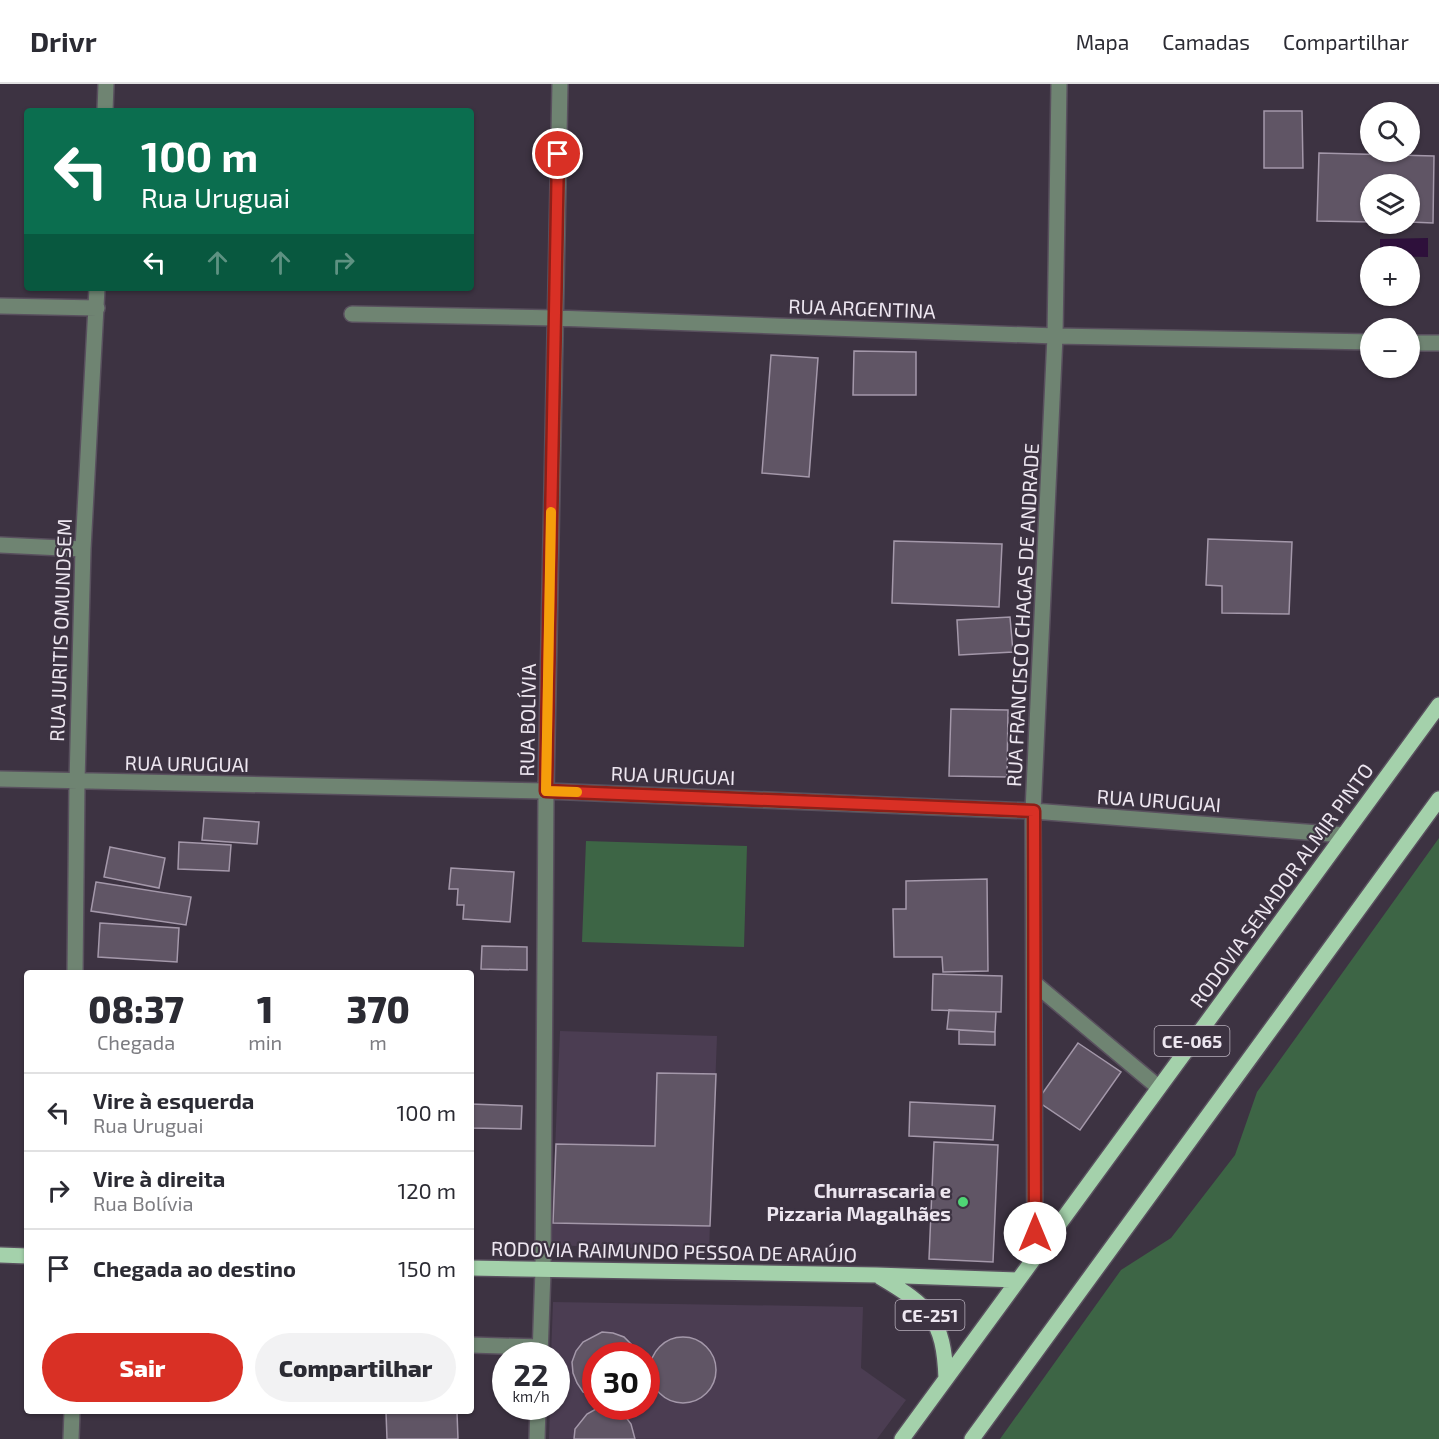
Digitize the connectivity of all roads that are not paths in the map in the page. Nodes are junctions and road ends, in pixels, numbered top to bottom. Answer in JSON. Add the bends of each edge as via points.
{"nodes":[{"id":1,"x":106,"y":84,"type":"edge"},
{"id":2,"x":560,"y":84,"type":"edge"},
{"id":3,"x":1059,"y":84,"type":"edge"},
{"id":4,"x":105,"y":108,"type":"edge"},
{"id":5,"x":97,"y":291,"type":"edge"},
{"id":6,"x":0,"y":306,"type":"edge"},
{"id":7,"x":96,"y":308,"type":"junction"},
{"id":8,"x":352,"y":314,"type":"dead end"},
{"id":9,"x":555,"y":318,"type":"junction"},
{"id":10,"x":1056,"y":336,"type":"junction"},
{"id":11,"x":1360,"y":342,"type":"edge"},
{"id":12,"x":1420,"y":343,"type":"edge"},
{"id":13,"x":1439,"y":343,"type":"edge"},
{"id":14,"x":0,"y":545,"type":"edge"},
{"id":15,"x":83,"y":549,"type":"junction"},
{"id":16,"x":1439,"y":705,"type":"edge"},
{"id":17,"x":0,"y":779,"type":"edge"},
{"id":18,"x":77,"y":782,"type":"junction"},
{"id":19,"x":546,"y":791,"type":"junction"},
{"id":20,"x":1439,"y":799,"type":"edge"},
{"id":21,"x":1034,"y":811,"type":"junction"},
{"id":22,"x":1344,"y":835,"type":"junction"},
{"id":23,"x":75,"y":970,"type":"edge"},
{"id":24,"x":1034,"y":983,"type":"junction"},
{"id":25,"x":1158,"y":1087,"type":"junction"},
{"id":26,"x":0,"y":1255,"type":"edge"},
{"id":27,"x":24,"y":1256,"type":"edge"},
{"id":28,"x":1035,"y":1256,"type":"junction"},
{"id":29,"x":474,"y":1268,"type":"edge"},
{"id":30,"x":543,"y":1270,"type":"junction"},
{"id":31,"x":877,"y":1275,"type":"junction"},
{"id":32,"x":1017,"y":1280,"type":"junction"},
{"id":33,"x":540,"y":1342,"type":"edge"},
{"id":34,"x":474,"y":1345,"type":"edge"},
{"id":35,"x":492,"y":1347,"type":"edge"},
{"id":36,"x":946,"y":1379,"type":"junction"},
{"id":37,"x":72,"y":1414,"type":"edge"},
{"id":38,"x":538,"y":1420,"type":"edge"},
{"id":39,"x":72,"y":1439,"type":"edge"},
{"id":40,"x":537,"y":1439,"type":"edge"},
{"id":41,"x":902,"y":1439,"type":"edge"},
{"id":42,"x":972,"y":1439,"type":"edge"}],
"edges":[{"from":1,"to":4,"type":"street"},
{"from":2,"to":9,"type":"street","name":"RUA BOLÍVIA"},
{"from":3,"to":10,"type":"street","name":"RUA FRANCISCO CHAGAS DE ANDRADE"},
{"from":5,"to":7,"type":"street","name":"RUA JURITIS OMUNDSEM"},
{"from":6,"to":7,"type":"street"},
{"from":7,"to":15,"type":"street","name":"RUA JURITIS OMUNDSEM"},
{"from":8,"to":9,"type":"street","name":"RUA ARGENTINA"},
{"from":9,"to":10,"type":"street","name":"RUA ARGENTINA"},
{"from":9,"to":19,"type":"street","name":"RUA BOLÍVIA"},
{"from":10,"to":11,"type":"street","name":"RUA ARGENTINA"},
{"from":10,"to":21,"type":"street","name":"RUA FRANCISCO CHAGAS DE ANDRADE"},
{"from":12,"to":13,"type":"street"},
{"from":14,"to":15,"type":"street"},
{"from":15,"to":18,"type":"street","name":"RUA JURITIS OMUNDSEM"},
{"from":16,"to":22,"type":"main road","name":"RODOVIA SENADOR ALMIR PINTO","number":"CE-065"},
{"from":17,"to":18,"type":"street","name":"RUA URUGUAI"},
{"from":18,"to":19,"type":"street","name":"RUA URUGUAI"},
{"from":18,"to":23,"type":"street","name":"RUA JURITIS OMUNDSEM"},
{"from":19,"to":21,"type":"street","name":"RUA URUGUAI"},
{"from":19,"to":30,"type":"street","name":"RUA BOLÍVIA"},
{"from":20,"to":42,"type":"main road","number":"CE-065"},
{"from":21,"to":22,"type":"street","name":"RUA URUGUAI"},
{"from":21,"to":24,"type":"street","name":"RUA FRANCISCO CHAGAS DE ANDRADE"},
{"from":22,"to":25,"type":"main road","name":"RODOVIA SENADOR ALMIR PINTO","number":"CE-065"},
{"from":24,"to":25,"type":"street"},
{"from":24,"to":28,"type":"street","name":"RUA FRANCISCO CHAGAS DE ANDRADE"},
{"from":25,"to":28,"type":"main road","name":"RODOVIA SENADOR ALMIR PINTO","number":"CE-065"},
{"from":26,"to":27,"type":"main road"},
{"from":28,"to":32,"type":"main road","name":"RODOVIA SENADOR ALMIR PINTO","number":"CE-065"},
{"from":29,"to":30,"type":"main road","name":"RODOVIA RAIMUNDO PESSOA DE ARAÚJO","number":"CE-251"},
{"from":30,"to":31,"type":"main road","name":"RODOVIA RAIMUNDO PESSOA DE ARAÚJO","number":"CE-251"},
{"from":30,"to":33,"type":"street","name":"RUA BOLÍVIA"},
{"from":31,"to":32,"type":"main road","name":"RODOVIA RAIMUNDO PESSOA DE ARAÚJO","number":"CE-251"},
{"from":31,"to":36,"type":"main road","name":"RODOVIA RAIMUNDO PESSOA DE ARAÚJO","number":"CE-251","via":[[912,1296],[934,1321],[944,1347]]},
{"from":32,"to":36,"type":"main road","name":"RODOVIA SENADOR ALMIR PINTO","number":"CE-065"},
{"from":34,"to":35,"type":"street"},
{"from":36,"to":41,"type":"main road","name":"RODOVIA SENADOR ALMIR PINTO","number":"CE-065"},
{"from":37,"to":39,"type":"street"},
{"from":38,"to":40,"type":"street"}]}
